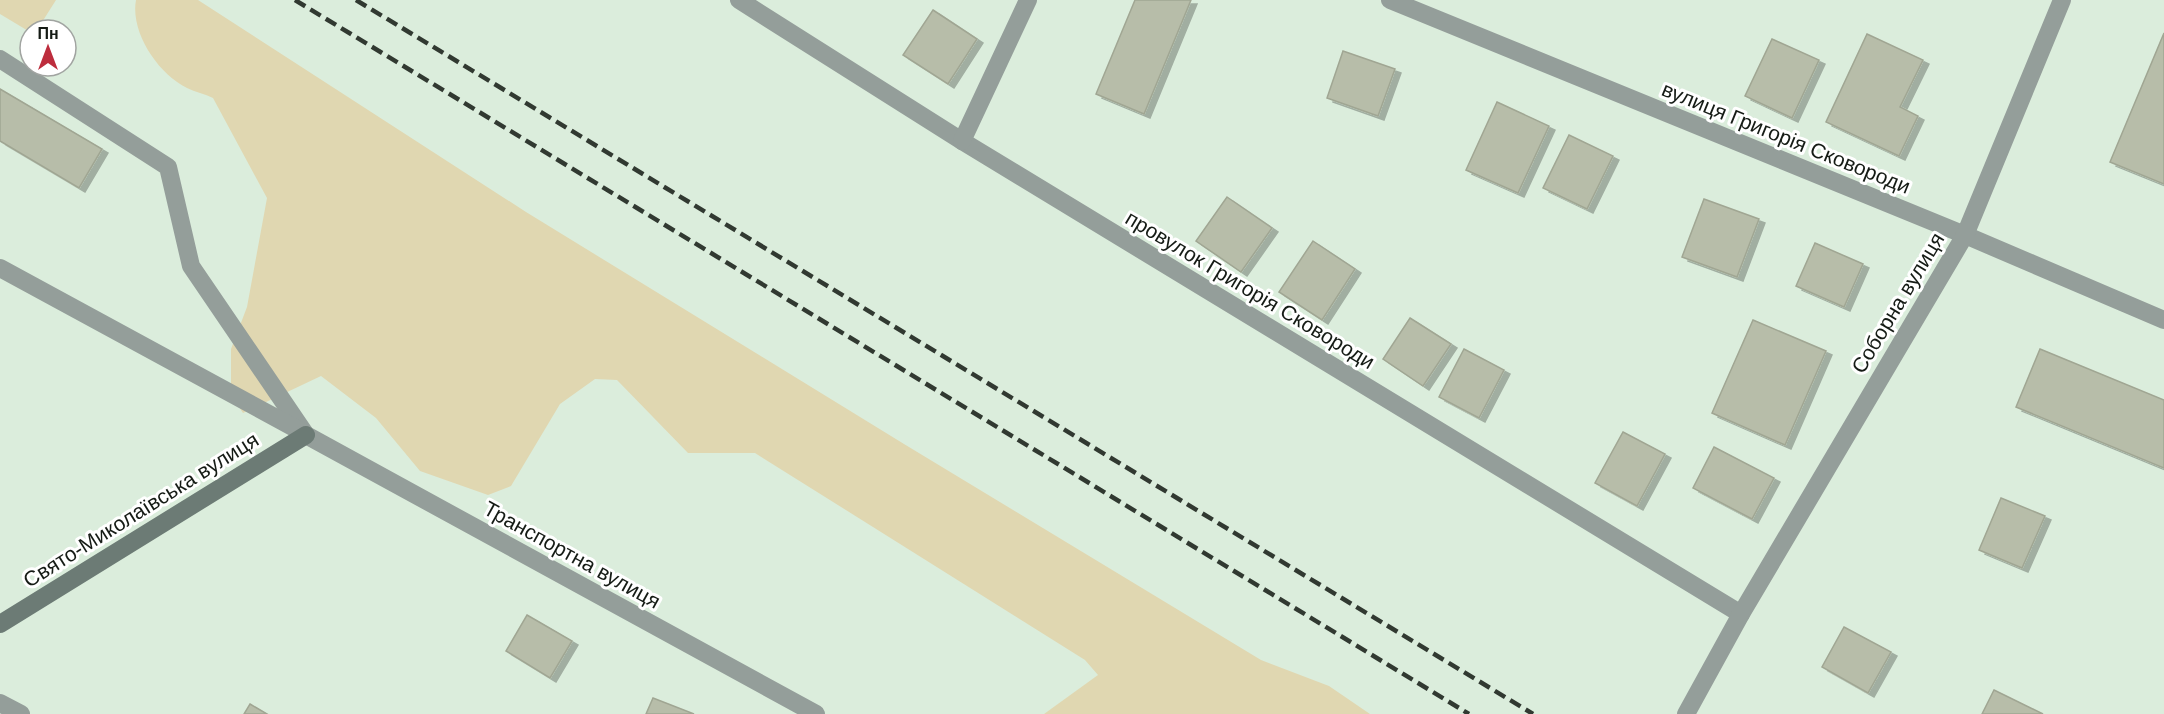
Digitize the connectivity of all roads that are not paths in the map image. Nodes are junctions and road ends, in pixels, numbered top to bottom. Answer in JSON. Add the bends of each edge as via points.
{"nodes":[{"id":1,"x":739,"y":0,"type":"edge"},
{"id":2,"x":1028,"y":0,"type":"edge"},
{"id":3,"x":1389,"y":0,"type":"edge"},
{"id":4,"x":2062,"y":0,"type":"edge"},
{"id":5,"x":0,"y":59,"type":"edge"},
{"id":6,"x":962,"y":141,"type":"junction"},
{"id":7,"x":1965,"y":235,"type":"junction"},
{"id":8,"x":0,"y":268,"type":"edge"},
{"id":9,"x":2164,"y":320,"type":"edge"},
{"id":10,"x":306,"y":435,"type":"junction"},
{"id":11,"x":1741,"y":614,"type":"junction"},
{"id":12,"x":0,"y":624,"type":"edge"},
{"id":13,"x":0,"y":703,"type":"edge"},
{"id":14,"x":21,"y":714,"type":"edge"},
{"id":15,"x":816,"y":714,"type":"edge"},
{"id":16,"x":1686,"y":714,"type":"edge"}],
"edges":[{"from":1,"to":6,"type":"street","name":"провулок Григорія Сковороди"},
{"from":2,"to":6,"type":"street"},
{"from":3,"to":7,"type":"street","name":"вулиця Григорія Сковороди"},
{"from":4,"to":7,"type":"street","name":"Соборна вулиця"},
{"from":5,"to":10,"type":"street","via":[[168,167],[191,266]]},
{"from":6,"to":11,"type":"street","name":"провулок Григорія Сковороди"},
{"from":7,"to":9,"type":"street","name":"вулиця Григорія Сковороди"},
{"from":7,"to":11,"type":"street","name":"Соборна вулиця"},
{"from":8,"to":10,"type":"street","name":"Транспортна вулиця"},
{"from":10,"to":12,"type":"street","name":"Свято-Миколаївська вулиця"},
{"from":10,"to":15,"type":"street","name":"Транспортна вулиця"},
{"from":11,"to":16,"type":"street","name":"Соборна вулиця"},
{"from":13,"to":14,"type":"street"}]}
